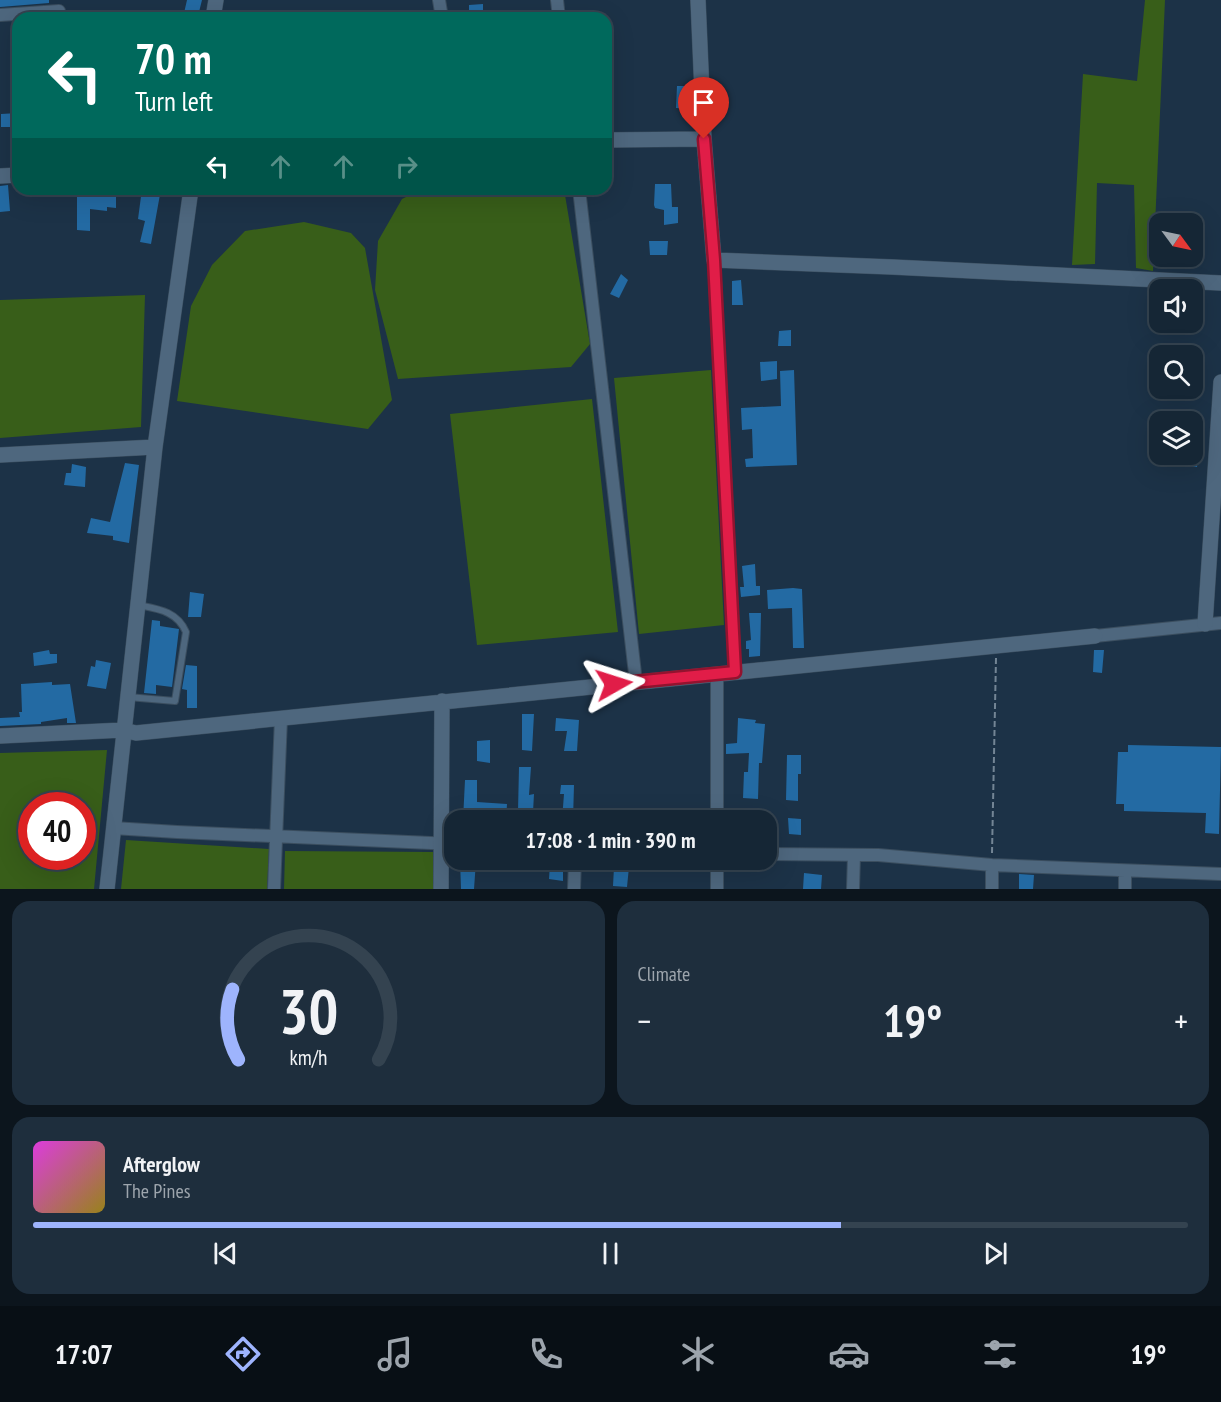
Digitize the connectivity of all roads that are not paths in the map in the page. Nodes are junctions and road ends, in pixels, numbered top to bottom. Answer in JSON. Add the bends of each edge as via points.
{"nodes":[{"id":1,"x":698,"y":0,"type":"edge"},
{"id":2,"x":59,"y":10,"type":"edge"},
{"id":3,"x":35,"y":12,"type":"edge"},
{"id":4,"x":704,"y":139,"type":"junction"},
{"id":5,"x":612,"y":140,"type":"edge"},
{"id":6,"x":190,"y":195,"type":"edge"},
{"id":7,"x":580,"y":195,"type":"edge"},
{"id":8,"x":714,"y":260,"type":"junction"},
{"id":9,"x":1221,"y":284,"type":"edge"},
{"id":10,"x":1221,"y":382,"type":"edge"},
{"id":11,"x":1219,"y":431,"type":"edge"},
{"id":12,"x":155,"y":447,"type":"junction"},
{"id":13,"x":0,"y":455,"type":"edge"},
{"id":14,"x":137,"y":605,"type":"junction"},
{"id":15,"x":1221,"y":623,"type":"edge"},
{"id":16,"x":1205,"y":624,"type":"junction"},
{"id":17,"x":1095,"y":636,"type":"joint"},
{"id":18,"x":735,"y":672,"type":"junction"},
{"id":19,"x":717,"y":674,"type":"junction"},
{"id":20,"x":636,"y":682,"type":"junction"},
{"id":21,"x":127,"y":696,"type":"junction"},
{"id":22,"x":442,"y":701,"type":"junction"},
{"id":23,"x":281,"y":718,"type":"junction"},
{"id":24,"x":123,"y":730,"type":"junction"},
{"id":25,"x":0,"y":736,"type":"edge"},
{"id":26,"x":447,"y":810,"type":"edge"},
{"id":27,"x":717,"y":810,"type":"edge"},
{"id":28,"x":113,"y":828,"type":"junction"},
{"id":29,"x":276,"y":837,"type":"junction"},
{"id":30,"x":444,"y":844,"type":"edge"},
{"id":31,"x":777,"y":854,"type":"edge"},
{"id":32,"x":854,"y":855,"type":"junction"},
{"id":33,"x":992,"y":865,"type":"junction"},
{"id":34,"x":444,"y":870,"type":"edge"},
{"id":35,"x":574,"y":870,"type":"edge"},
{"id":36,"x":717,"y":870,"type":"edge"},
{"id":37,"x":1125,"y":871,"type":"junction"},
{"id":38,"x":1221,"y":874,"type":"edge"},
{"id":39,"x":107,"y":889,"type":"edge"},
{"id":40,"x":274,"y":889,"type":"edge"},
{"id":41,"x":441,"y":889,"type":"edge"},
{"id":42,"x":574,"y":889,"type":"edge"},
{"id":43,"x":717,"y":889,"type":"edge"},
{"id":44,"x":853,"y":889,"type":"edge"},
{"id":45,"x":992,"y":889,"type":"edge"},
{"id":46,"x":1125,"y":889,"type":"edge"}],
"edges":[{"from":1,"to":4,"type":"street"},
{"from":2,"to":3,"type":"street"},
{"from":4,"to":5,"type":"street"},
{"from":4,"to":8,"type":"street"},
{"from":6,"to":12,"type":"street"},
{"from":7,"to":20,"type":"street"},
{"from":8,"to":9,"type":"street"},
{"from":8,"to":18,"type":"street"},
{"from":10,"to":11,"type":"street"},
{"from":11,"to":16,"type":"street"},
{"from":12,"to":13,"type":"street"},
{"from":12,"to":14,"type":"street"},
{"from":14,"to":21,"type":"street"},
{"from":14,"to":21,"type":"lane","via":[[167,610],[186,632],[175,701]]},
{"from":15,"to":16,"type":"street"},
{"from":16,"to":17,"type":"street"},
{"from":17,"to":18,"type":"street"},
{"from":18,"to":19,"type":"street"},
{"from":19,"to":20,"type":"street"},
{"from":19,"to":27,"type":"street"},
{"from":20,"to":22,"type":"street"},
{"from":21,"to":24,"type":"street"},
{"from":22,"to":23,"type":"street"},
{"from":22,"to":26,"type":"street"},
{"from":23,"to":24,"type":"street","via":[[136,733]]},
{"from":23,"to":29,"type":"street"},
{"from":24,"to":25,"type":"street"},
{"from":24,"to":28,"type":"street"},
{"from":28,"to":29,"type":"street"},
{"from":28,"to":39,"type":"street"},
{"from":29,"to":30,"type":"street"},
{"from":29,"to":40,"type":"street"},
{"from":31,"to":32,"type":"street"},
{"from":32,"to":33,"type":"street"},
{"from":32,"to":44,"type":"street"},
{"from":33,"to":37,"type":"street"},
{"from":33,"to":45,"type":"street"},
{"from":34,"to":41,"type":"street"},
{"from":35,"to":42,"type":"street"},
{"from":36,"to":43,"type":"street"},
{"from":37,"to":38,"type":"street"},
{"from":37,"to":46,"type":"street"}]}
